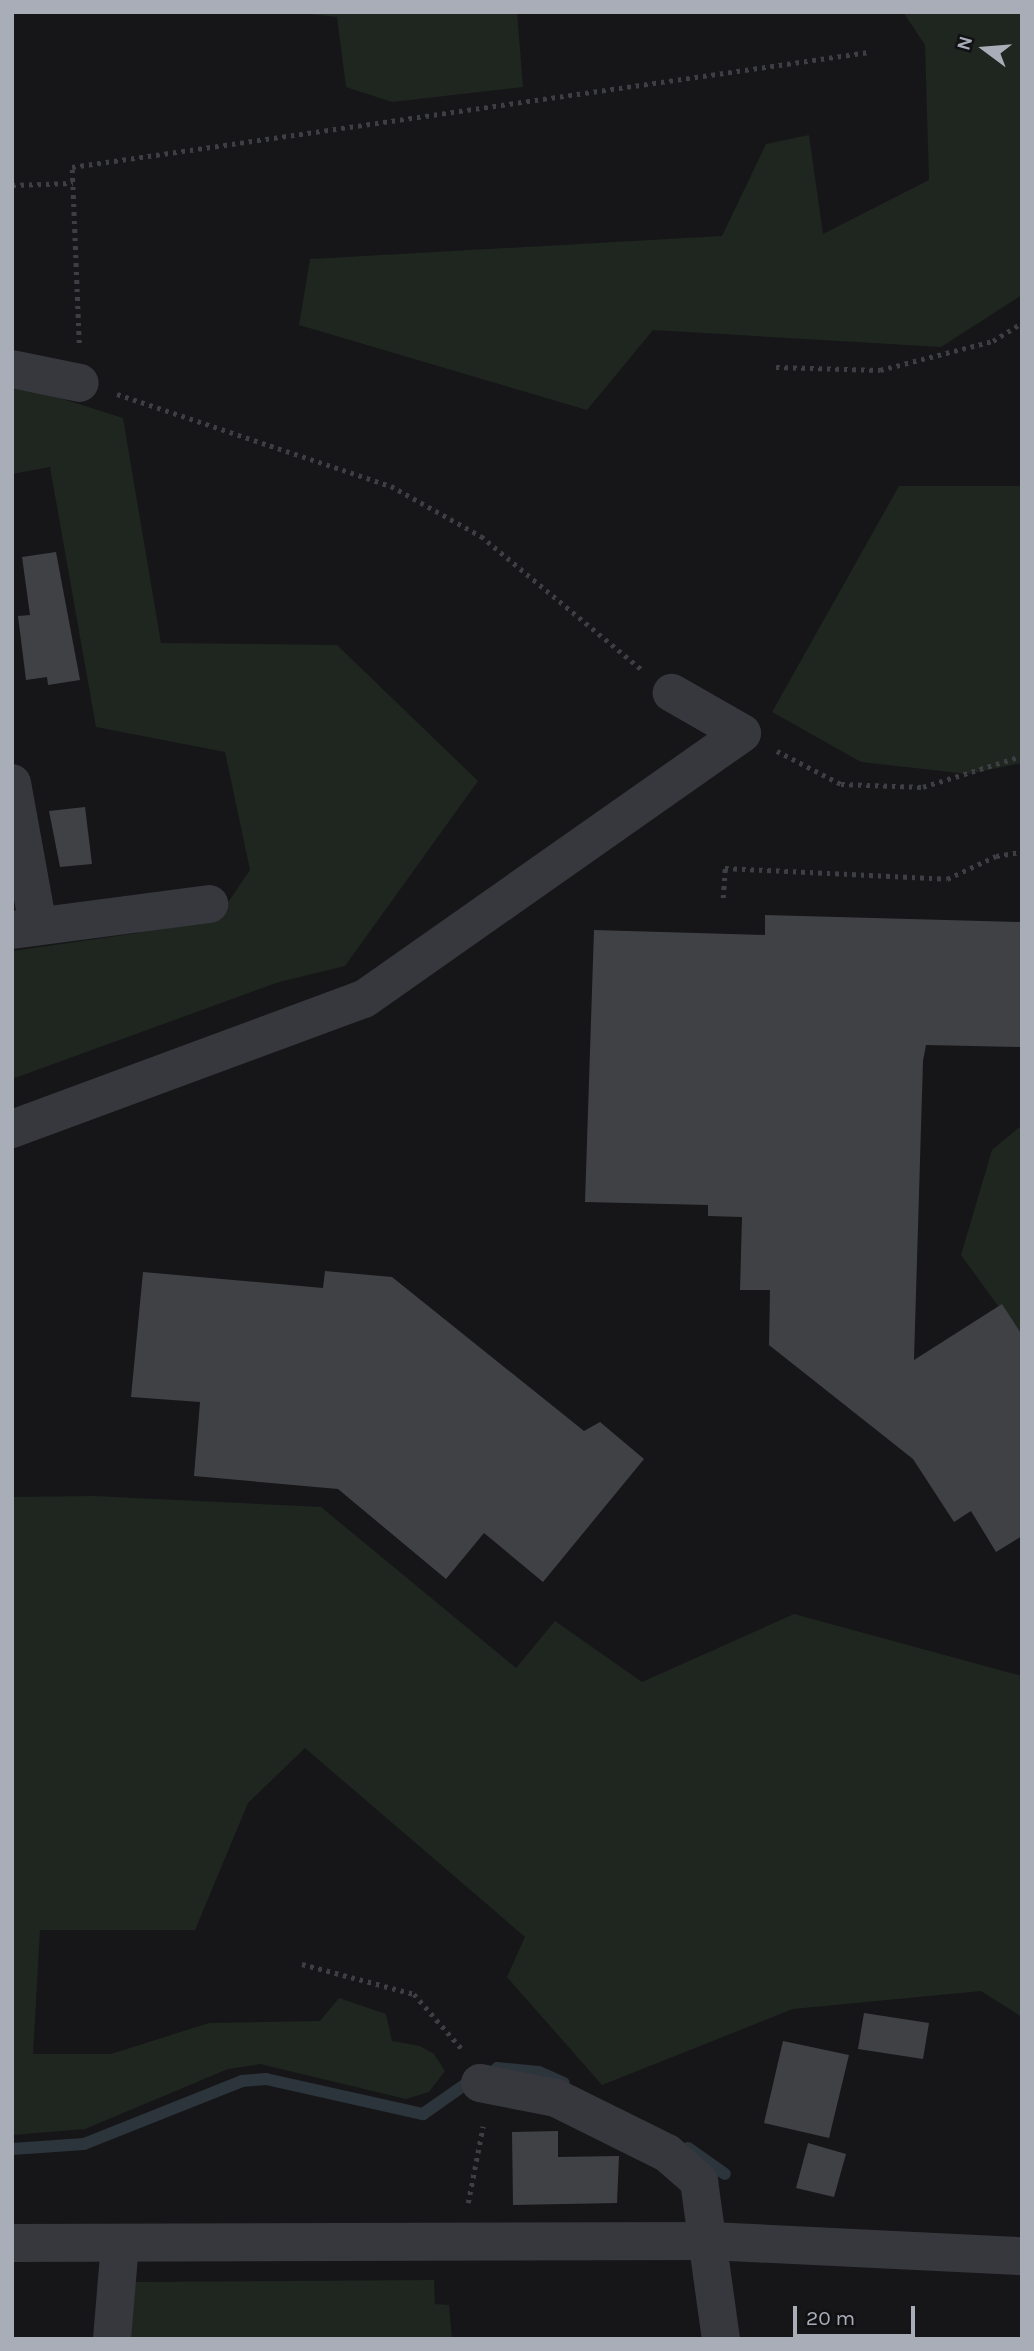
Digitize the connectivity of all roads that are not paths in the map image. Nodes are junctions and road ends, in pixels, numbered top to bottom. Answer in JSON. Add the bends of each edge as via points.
{"nodes":[{"id":1,"x":12,"y":369,"type":"edge"},
{"id":2,"x":80,"y":383,"type":"road end"},
{"id":3,"x":672,"y":693,"type":"road end"},
{"id":4,"x":12,"y":783,"type":"edge"},
{"id":5,"x":209,"y":904,"type":"dead end"},
{"id":6,"x":25,"y":928,"type":"edge"},
{"id":7,"x":12,"y":1129,"type":"edge"},
{"id":8,"x":480,"y":2083,"type":"road end"},
{"id":9,"x":710,"y":2241,"type":"junction"},
{"id":10,"x":120,"y":2242,"type":"junction"},
{"id":11,"x":12,"y":2243,"type":"edge"},
{"id":12,"x":1022,"y":2256,"type":"edge"},
{"id":13,"x":111,"y":2339,"type":"edge"},
{"id":14,"x":721,"y":2339,"type":"edge"}],
"edges":[{"from":1,"to":2,"type":"street"},
{"from":3,"to":7,"type":"street","via":[[742,733],[363,999]]},
{"from":4,"to":6,"type":"street"},
{"from":5,"to":6,"type":"street"},
{"from":8,"to":9,"type":"street","via":[[556,2098],[667,2154],[699,2181]]},
{"from":9,"to":10,"type":"street"},
{"from":9,"to":12,"type":"street"},
{"from":9,"to":14,"type":"street"},
{"from":10,"to":11,"type":"street"},
{"from":10,"to":13,"type":"street"}]}
